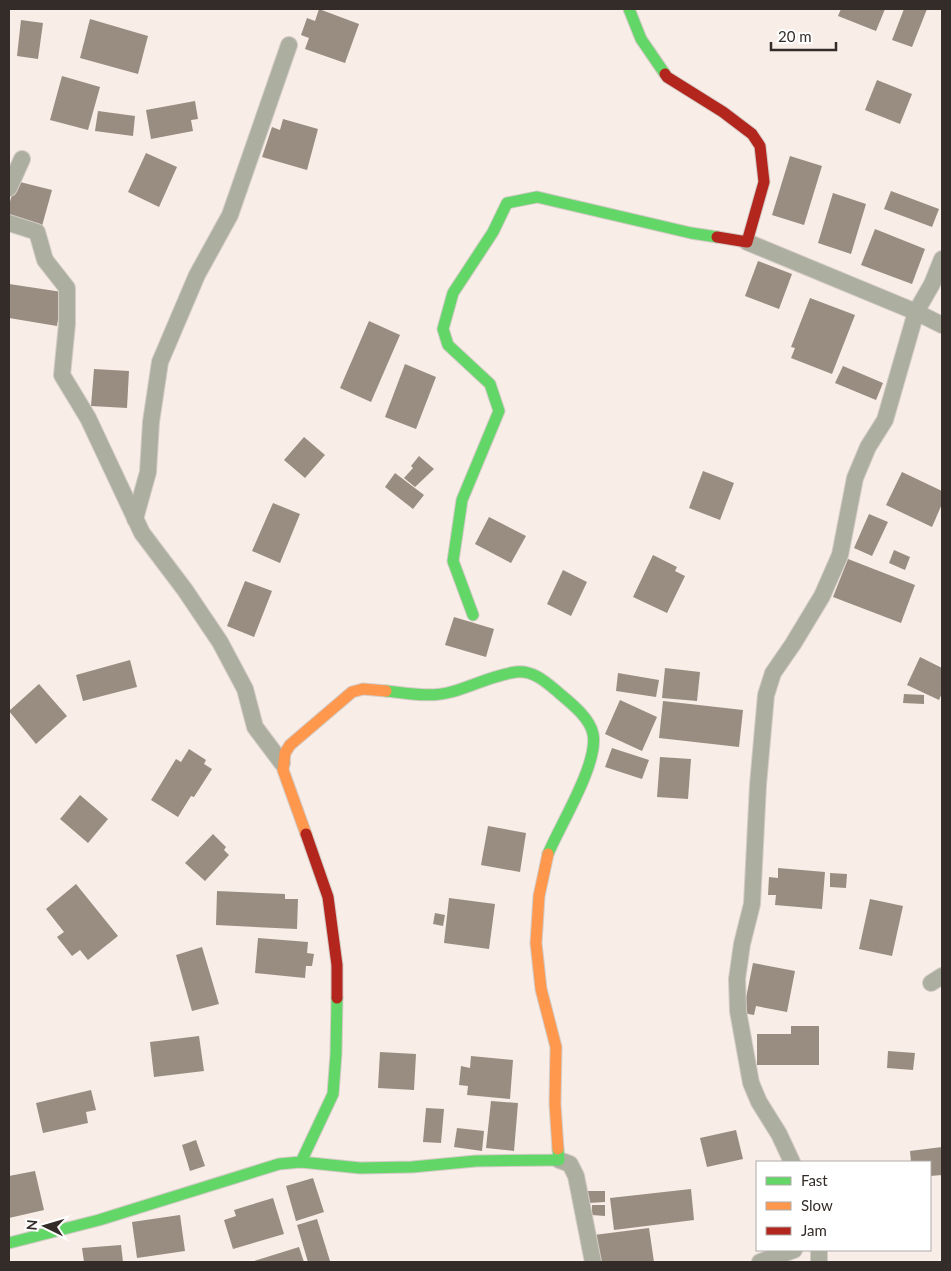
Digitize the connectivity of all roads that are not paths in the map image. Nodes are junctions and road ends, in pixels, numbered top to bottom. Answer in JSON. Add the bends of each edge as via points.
{"nodes":[{"id":1,"x":629,"y":9,"type":"edge"},
{"id":2,"x":289,"y":45,"type":"dead end"},
{"id":3,"x":22,"y":159,"type":"dead end"},
{"id":4,"x":9,"y":188,"type":"edge"},
{"id":5,"x":9,"y":223,"type":"edge"},
{"id":6,"x":747,"y":242,"type":"junction"},
{"id":7,"x":942,"y":259,"type":"edge"},
{"id":8,"x":916,"y":312,"type":"junction"},
{"id":9,"x":942,"y":325,"type":"edge"},
{"id":10,"x":135,"y":518,"type":"junction"},
{"id":11,"x":473,"y":615,"type":"dead end"},
{"id":12,"x":282,"y":763,"type":"junction"},
{"id":13,"x":559,"y":1160,"type":"junction"},
{"id":14,"x":792,"y":1161,"type":"edge"},
{"id":15,"x":301,"y":1162,"type":"junction"},
{"id":16,"x":9,"y":1243,"type":"edge"},
{"id":17,"x":791,"y":1251,"type":"edge"},
{"id":18,"x":593,"y":1262,"type":"edge"},
{"id":19,"x":760,"y":1262,"type":"edge"}],
"edges":[{"from":1,"to":6,"type":"street","via":[[641,39],[667,77],[723,112],[752,134],[760,146],[764,182]]},
{"from":2,"to":10,"type":"street","via":[[230,216],[197,275],[160,362],[148,472]]},
{"from":3,"to":4,"type":"street"},
{"from":5,"to":10,"type":"street","via":[[37,232],[45,260],[67,288],[62,374],[88,418]]},
{"from":6,"to":8,"type":"street"},
{"from":6,"to":11,"type":"street","via":[[691,234],[537,197],[507,203],[493,232],[453,294],[443,329],[448,346],[490,384],[499,411],[462,500],[453,561]]},
{"from":7,"to":8,"type":"street"},
{"from":8,"to":9,"type":"street"},
{"from":8,"to":14,"type":"street","via":[[885,420],[868,447],[855,478],[840,555],[822,596],[772,673],[766,695],[752,904],[742,944],[738,1011],[751,1082]]},
{"from":10,"to":12,"type":"street","via":[[142,533],[220,642],[245,689],[255,727]]},
{"from":12,"to":13,"type":"street","via":[[290,745],[345,697],[363,689],[432,695],[486,679],[518,672],[529,673],[548,684],[589,722],[593,749],[549,852],[538,909],[540,984],[556,1046]]},
{"from":12,"to":15,"type":"street","via":[[328,897],[337,965],[333,1094]]},
{"from":13,"to":15,"type":"street","via":[[476,1161],[389,1168],[332,1167]]},
{"from":13,"to":18,"type":"street","via":[[570,1164],[576,1176]]},
{"from":15,"to":16,"type":"street","via":[[279,1164],[99,1220]]},
{"from":17,"to":19,"type":"street"}]}
